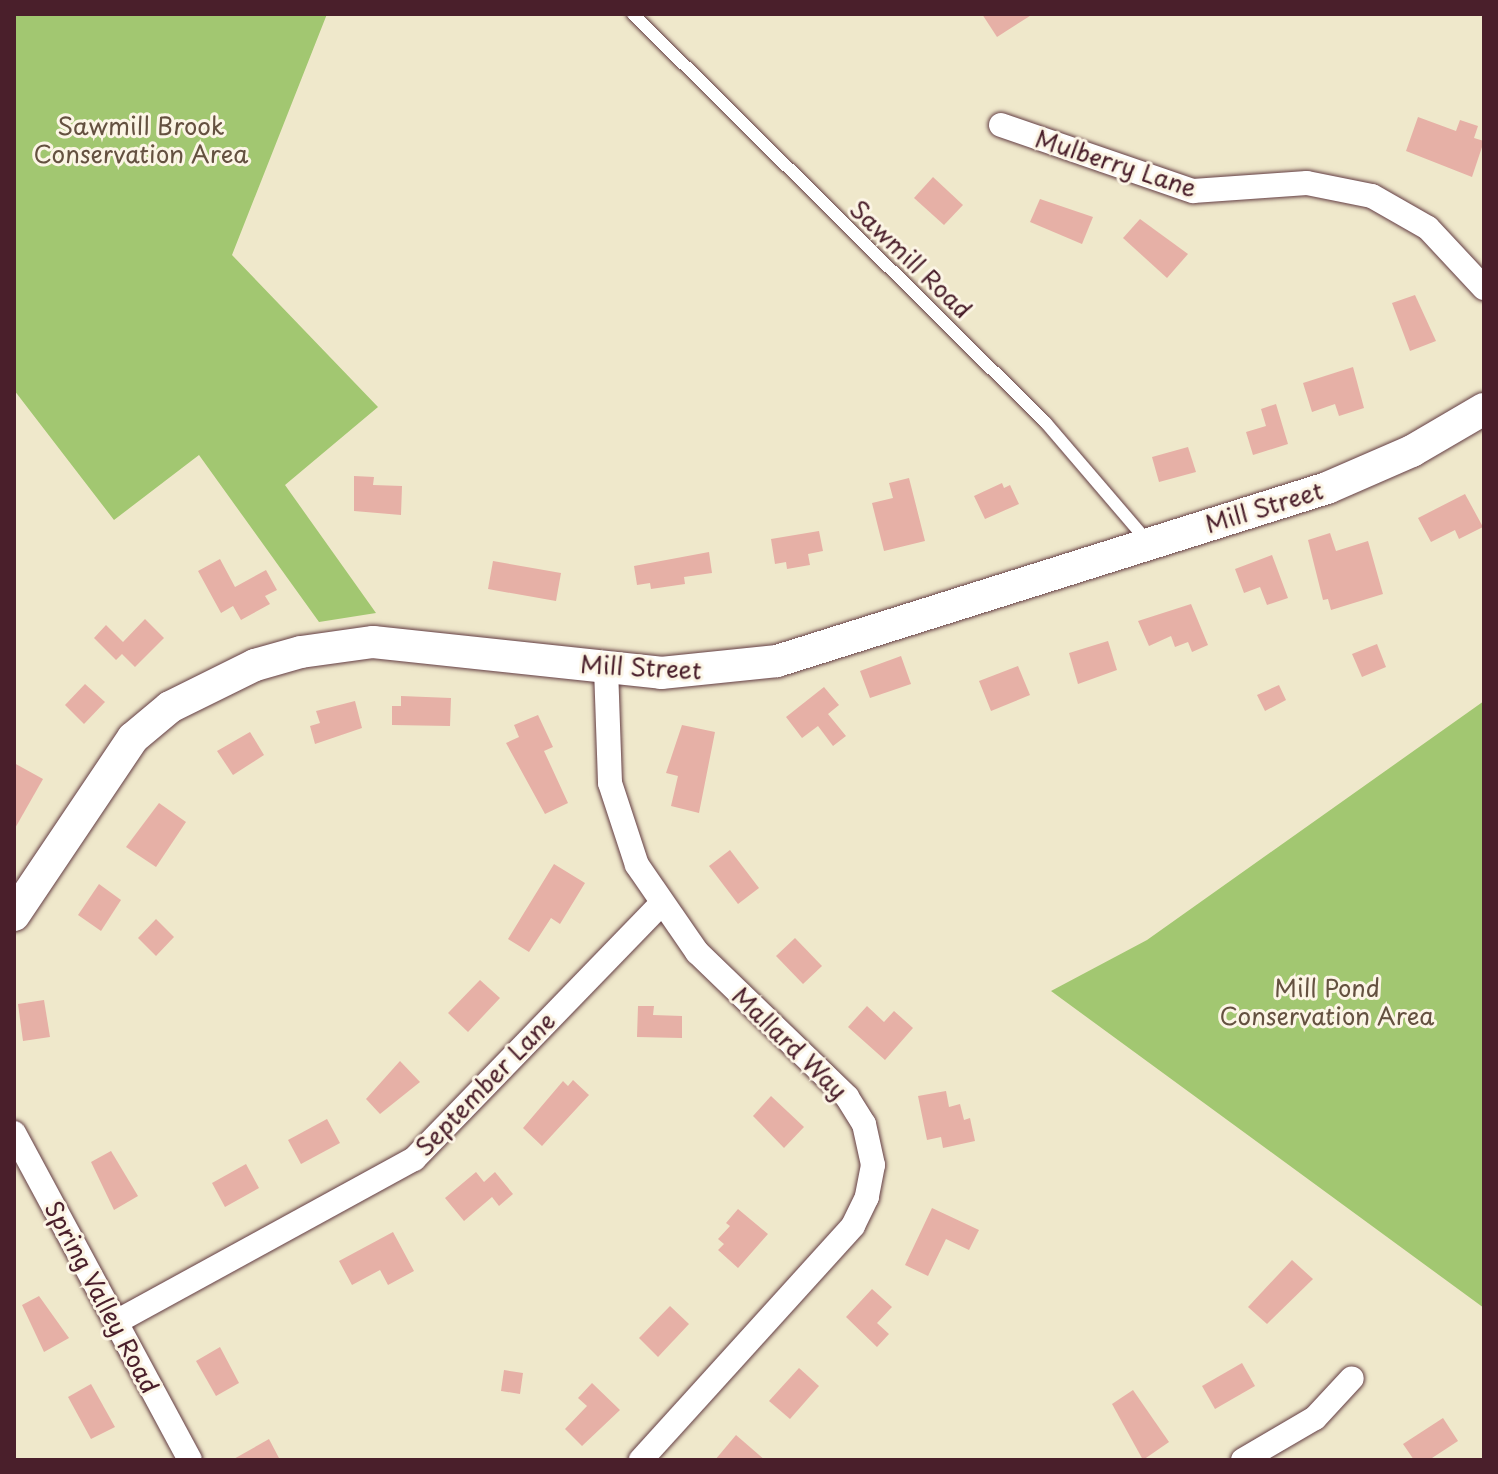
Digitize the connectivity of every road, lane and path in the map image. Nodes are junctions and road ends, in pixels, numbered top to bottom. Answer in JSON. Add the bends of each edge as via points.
{"nodes":[{"id":1,"x":633,"y":14,"type":"edge"},
{"id":2,"x":1001,"y":125,"type":"dead end"},
{"id":3,"x":1484,"y":288,"type":"edge"},
{"id":4,"x":1484,"y":409,"type":"edge"},
{"id":5,"x":1148,"y":543,"type":"junction"},
{"id":6,"x":606,"y":668,"type":"junction"},
{"id":7,"x":661,"y":904,"type":"junction"},
{"id":8,"x":14,"y":915,"type":"edge"},
{"id":9,"x":14,"y":1133,"type":"edge"},
{"id":10,"x":116,"y":1322,"type":"junction"},
{"id":11,"x":1352,"y":1378,"type":"dead end"},
{"id":12,"x":190,"y":1460,"type":"edge"},
{"id":13,"x":641,"y":1460,"type":"edge"},
{"id":14,"x":1243,"y":1460,"type":"edge"}],
"edges":[{"from":1,"to":5,"type":"lane","name":"Sawmill Road","via":[[1046,423]]},
{"from":2,"to":3,"type":"street","name":"Mulberry Lane","via":[[1187,190],[1219,193],[1307,183],[1372,196],[1428,228]]},
{"from":4,"to":5,"type":"street","name":"Mill Street","via":[[1367,472]]},
{"from":5,"to":6,"type":"street","name":"Mill Street","via":[[777,661],[714,671]]},
{"from":6,"to":7,"type":"street","name":"Mallard Way","via":[[610,783],[628,844]]},
{"from":6,"to":8,"type":"street","name":"Mill Street","via":[[373,642],[301,652],[232,674],[170,707],[133,738]]},
{"from":7,"to":10,"type":"street","name":"September Lane","via":[[414,1159]]},
{"from":7,"to":13,"type":"street","name":"Mallard Way","via":[[697,952],[847,1097],[864,1124],[873,1165],[864,1207],[846,1234]]},
{"from":9,"to":10,"type":"street","name":"Spring Valley Road"},
{"from":10,"to":12,"type":"street","name":"Spring Valley Road"},
{"from":11,"to":14,"type":"street","via":[[1318,1416]]}]}
